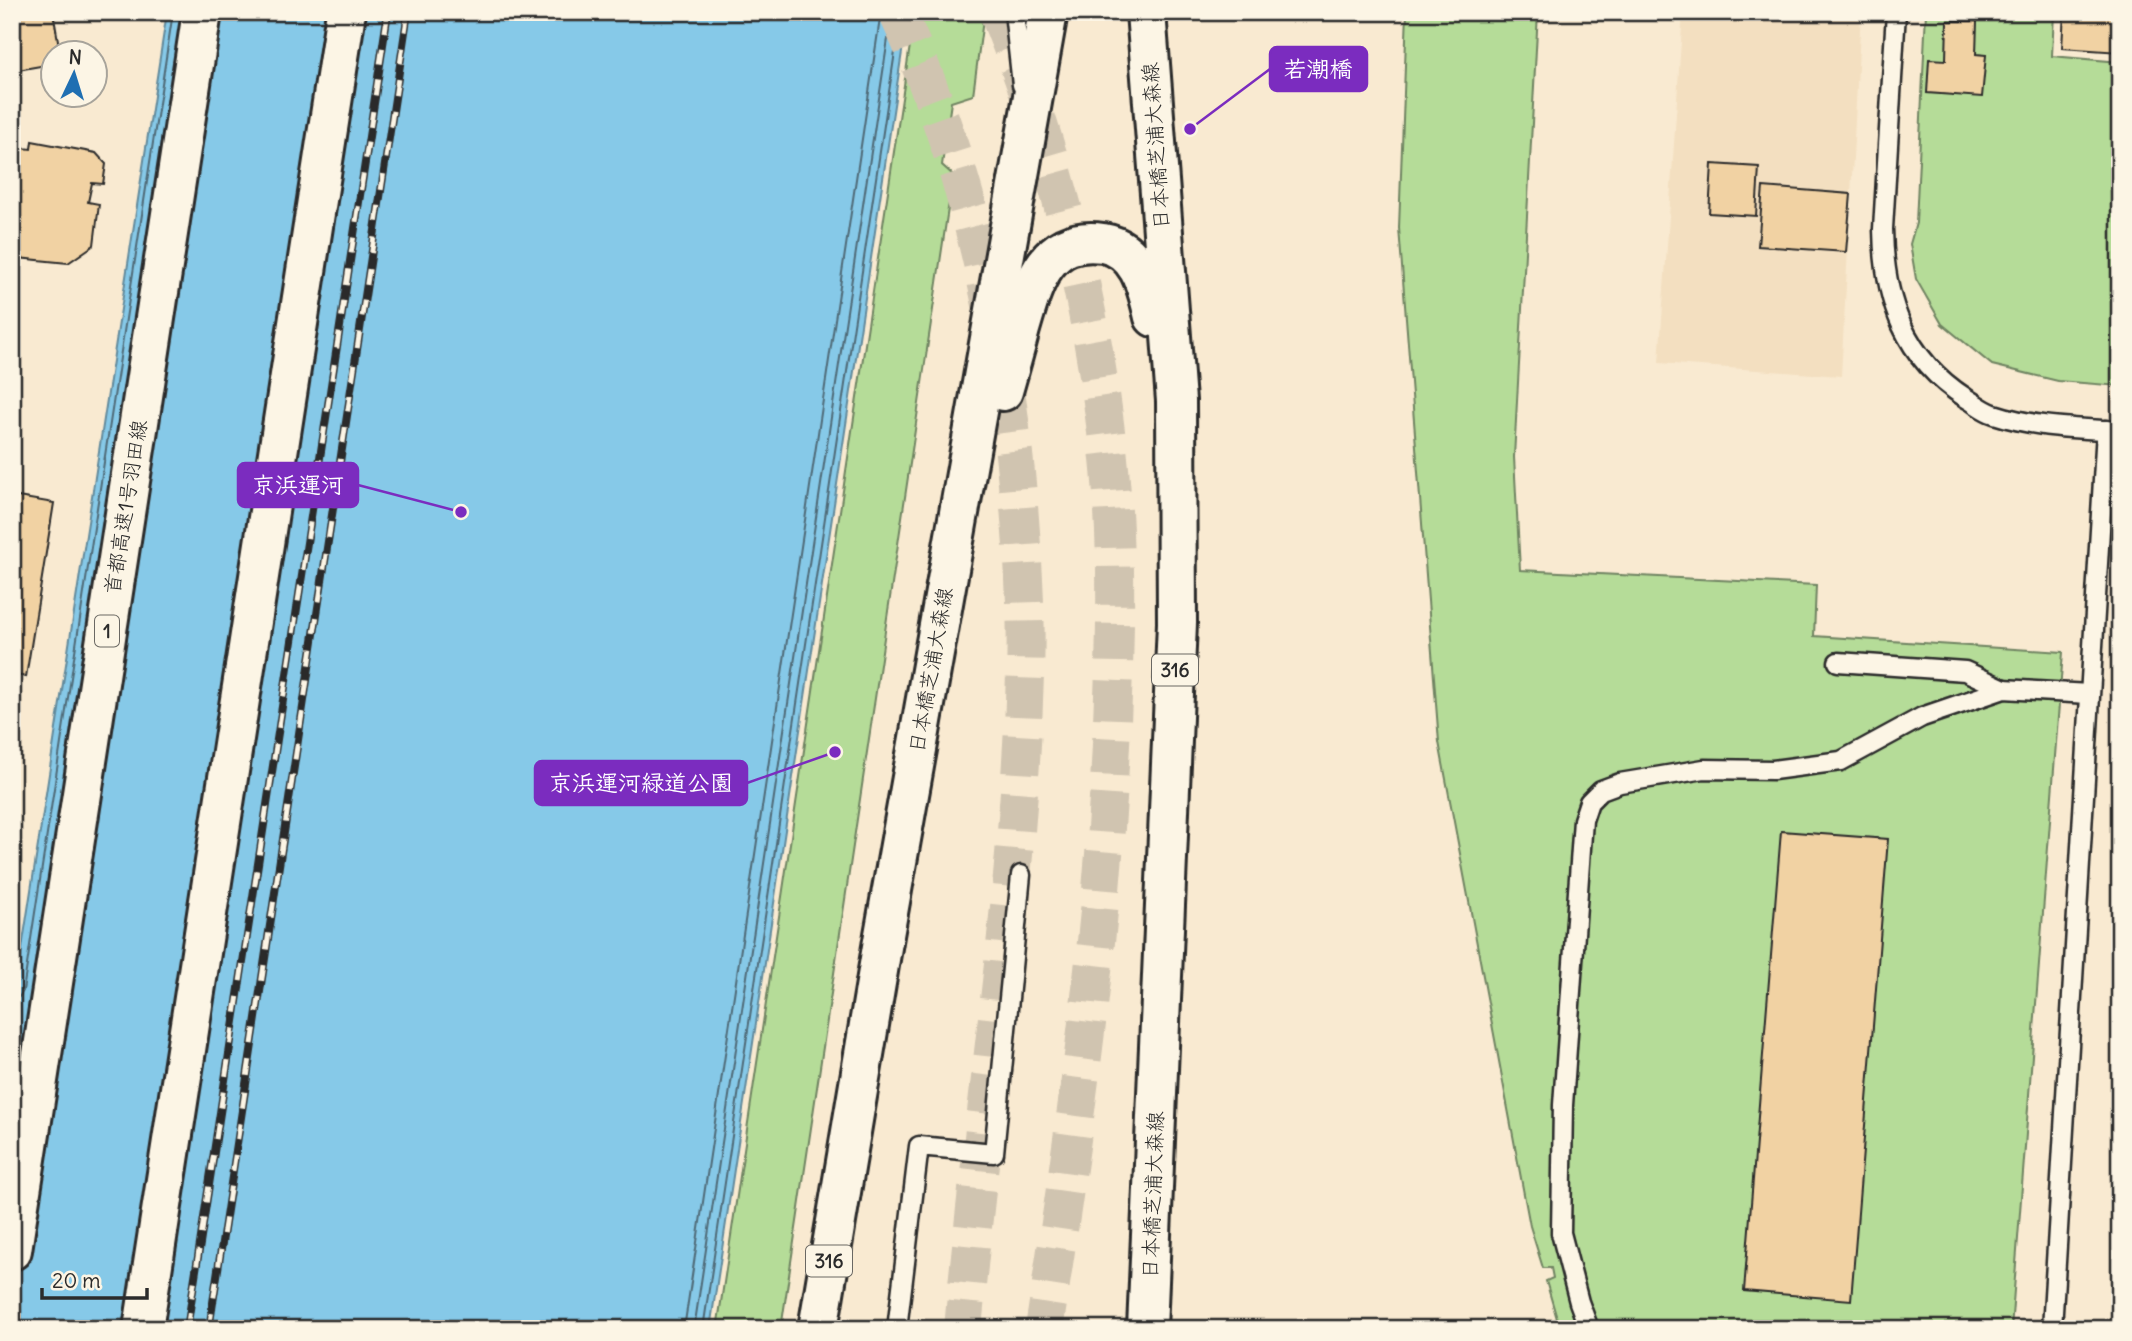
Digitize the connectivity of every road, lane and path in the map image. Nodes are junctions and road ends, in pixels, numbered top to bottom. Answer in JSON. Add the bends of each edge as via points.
{"nodes":[{"id":1,"x":202,"y":12,"type":"edge"},
{"id":2,"x":346,"y":12,"type":"edge"},
{"id":3,"x":1014,"y":12,"type":"edge"},
{"id":4,"x":1048,"y":12,"type":"edge"},
{"id":5,"x":1146,"y":12,"type":"edge"},
{"id":6,"x":1896,"y":12,"type":"edge"},
{"id":7,"x":1027,"y":130,"type":"junction"},
{"id":8,"x":1176,"y":401,"type":"junction"},
{"id":9,"x":2113,"y":431,"type":"edge"},
{"id":10,"x":938,"y":629,"type":"junction"},
{"id":11,"x":1838,"y":662,"type":"dead end"},
{"id":12,"x":2004,"y":689,"type":"junction"},
{"id":13,"x":2089,"y":694,"type":"junction"},
{"id":14,"x":1021,"y":875,"type":"dead end"},
{"id":15,"x":840,"y":1192,"type":"junction"},
{"id":16,"x":12,"y":1250,"type":"edge"},
{"id":17,"x":144,"y":1329,"type":"edge"},
{"id":18,"x":818,"y":1329,"type":"edge"},
{"id":19,"x":829,"y":1329,"type":"edge"},
{"id":20,"x":897,"y":1329,"type":"edge"},
{"id":21,"x":1147,"y":1329,"type":"edge"},
{"id":22,"x":1589,"y":1329,"type":"edge"},
{"id":23,"x":2052,"y":1329,"type":"edge"}],
"edges":[{"from":1,"to":16,"type":"main road","name":"首都高速1号羽田線","number":"1"},
{"from":2,"to":17,"type":"main road"},
{"from":3,"to":7,"type":"lane"},
{"from":4,"to":7,"type":"main road","name":"日本橋芝浦大森線","number":"316"},
{"from":5,"to":8,"type":"main road","name":"日本橋芝浦大森線","number":"316"},
{"from":6,"to":9,"type":"lane","via":[[1883,229],[1884,263],[1902,327],[1921,357],[1952,389],[1990,413],[2042,426]]},
{"from":7,"to":10,"type":"main road","name":"日本橋芝浦大森線","number":"316"},
{"from":8,"to":10,"type":"main road","via":[[1147,290],[1126,251],[1083,242],[1063,248],[1043,265],[1030,292]]},
{"from":8,"to":21,"type":"main road","name":"日本橋芝浦大森線","number":"316","via":[[1177,623]]},
{"from":9,"to":13,"type":"lane"},
{"from":10,"to":15,"type":"main road","name":"日本橋芝浦大森線","number":"316"},
{"from":11,"to":12,"type":"lane","via":[[1965,671]]},
{"from":12,"to":13,"type":"lane"},
{"from":12,"to":22,"type":"lane","via":[[1922,717],[1841,761],[1773,770],[1704,769],[1620,783],[1601,790],[1589,802],[1583,820],[1563,1105],[1562,1233]]},
{"from":13,"to":23,"type":"lane"},
{"from":14,"to":20,"type":"lane","via":[[994,1153],[919,1146]]},
{"from":15,"to":18,"type":"main road","name":"日本橋芝浦大森線","number":"316"},
{"from":15,"to":19,"type":"main road"}]}
